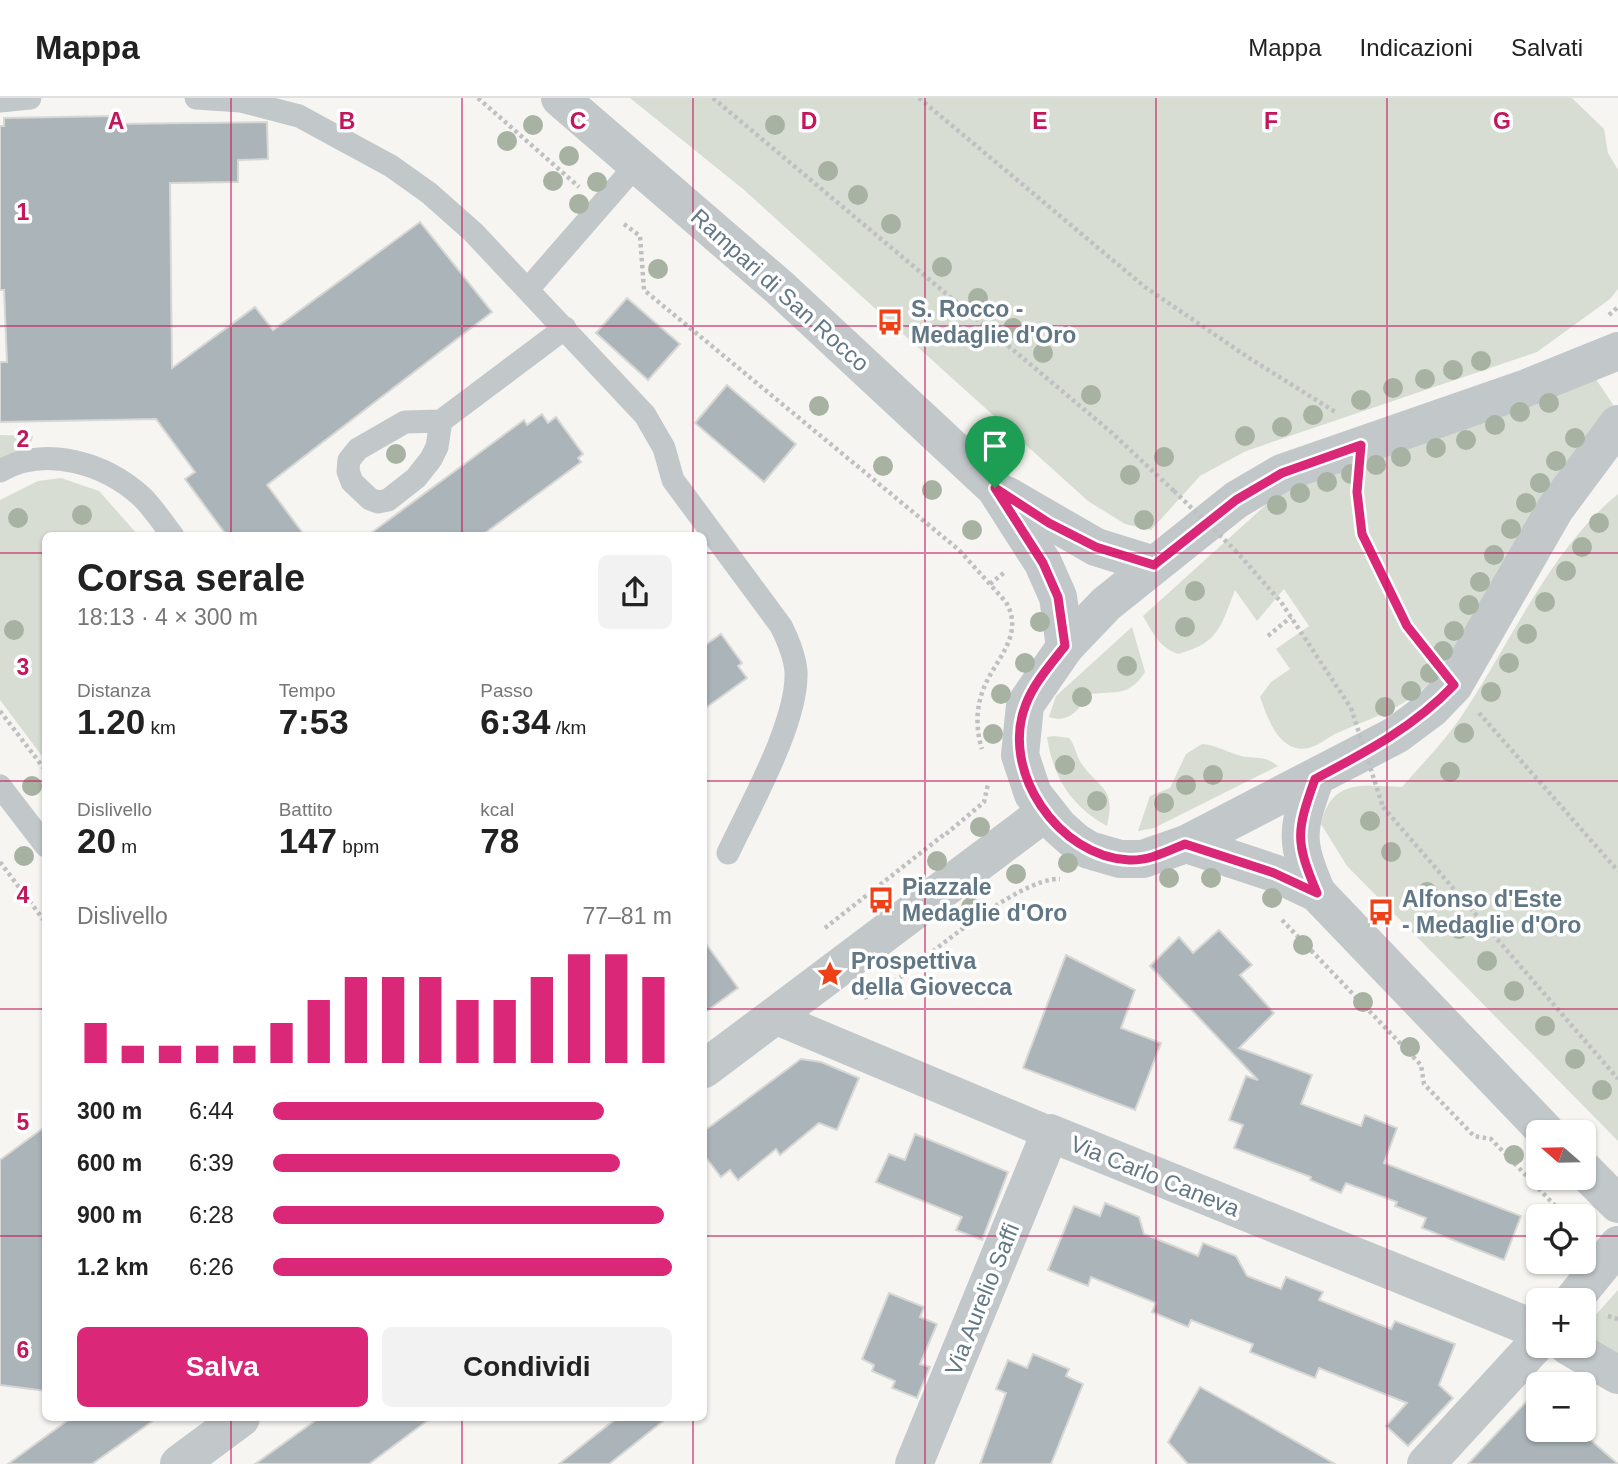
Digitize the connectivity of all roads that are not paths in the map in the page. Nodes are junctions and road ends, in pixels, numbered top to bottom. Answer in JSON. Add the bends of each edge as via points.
{"nodes":[{"id":1,"x":30,"y":98,"type":"edge"},
{"id":2,"x":196,"y":98,"type":"edge"},
{"id":3,"x":560,"y":98,"type":"edge"},
{"id":4,"x":225,"y":99,"type":"edge"},
{"id":5,"x":0,"y":101,"type":"edge"},
{"id":6,"x":637,"y":164,"type":"junction"},
{"id":7,"x":529,"y":289,"type":"junction"},
{"id":8,"x":565,"y":328,"type":"junction"},
{"id":9,"x":1618,"y":351,"type":"edge"},
{"id":10,"x":441,"y":421,"type":"dead end"},
{"id":11,"x":1618,"y":424,"type":"edge"},
{"id":12,"x":0,"y":471,"type":"edge"},
{"id":13,"x":995,"y":488,"type":"junction"},
{"id":14,"x":170,"y":532,"type":"edge"},
{"id":15,"x":1154,"y":565,"type":"junction"},
{"id":16,"x":1065,"y":646,"type":"junction"},
{"id":17,"x":1315,"y":779,"type":"junction"},
{"id":18,"x":0,"y":786,"type":"edge"},
{"id":19,"x":1046,"y":811,"type":"junction"},
{"id":20,"x":42,"y":841,"type":"edge"},
{"id":21,"x":1185,"y":844,"type":"junction"},
{"id":22,"x":729,"y":853,"type":"dead end"},
{"id":23,"x":1317,"y":893,"type":"junction"},
{"id":24,"x":773,"y":1017,"type":"junction"},
{"id":25,"x":707,"y":1067,"type":"edge"},
{"id":26,"x":1535,"y":1120,"type":"edge"},
{"id":27,"x":1050,"y":1133,"type":"junction"},
{"id":28,"x":1596,"y":1182,"type":"edge"},
{"id":29,"x":1618,"y":1204,"type":"edge"},
{"id":30,"x":1618,"y":1245,"type":"edge"},
{"id":31,"x":1583,"y":1288,"type":"edge"},
{"id":32,"x":1526,"y":1325,"type":"edge"},
{"id":33,"x":1526,"y":1355,"type":"edge"},
{"id":34,"x":1588,"y":1358,"type":"edge"},
{"id":35,"x":1618,"y":1375,"type":"edge"},
{"id":36,"x":237,"y":1421,"type":"edge"},
{"id":37,"x":179,"y":1464,"type":"edge"},
{"id":38,"x":914,"y":1464,"type":"edge"},
{"id":39,"x":1426,"y":1464,"type":"edge"}],
"edges":[{"from":1,"to":5,"type":"lane"},
{"from":2,"to":4,"type":"lane"},
{"from":3,"to":6,"type":"street","name":"Rampari di San Rocco"},
{"from":4,"to":7,"type":"lane","via":[[299,116],[391,166],[473,232]]},
{"from":6,"to":7,"type":"lane"},
{"from":6,"to":13,"type":"street","name":"Rampari di San Rocco","via":[[860,361]]},
{"from":7,"to":8,"type":"lane"},
{"from":8,"to":10,"type":"lane"},
{"from":8,"to":22,"type":"lane","via":[[645,415],[664,448],[673,480],[781,626],[791,647],[795,690],[786,725]]},
{"from":9,"to":15,"type":"street","via":[[1524,390],[1282,473],[1236,500]]},
{"from":11,"to":17,"type":"street","via":[[1555,509],[1454,685],[1396,735]]},
{"from":12,"to":14,"type":"lane","via":[[46,457],[99,468],[141,496]]},
{"from":13,"to":15,"type":"street","name":"Rampari di San Rocco","via":[[1096,547]]},
{"from":13,"to":16,"type":"street","name":"Rampari di San Rocco","via":[[1043,563],[1058,597]]},
{"from":15,"to":16,"type":"street"},
{"from":16,"to":19,"type":"street","via":[[1033,689],[1021,720],[1020,755],[1025,775]]},
{"from":17,"to":21,"type":"street"},
{"from":17,"to":23,"type":"street","via":[[1301,817],[1299,838]]},
{"from":18,"to":20,"type":"lane"},
{"from":19,"to":21,"type":"street","via":[[1076,842],[1120,859],[1143,859]]},
{"from":19,"to":24,"type":"street"},
{"from":21,"to":23,"type":"street","via":[[1274,873]]},
{"from":23,"to":26,"type":"street"},
{"from":24,"to":25,"type":"street"},
{"from":24,"to":27,"type":"street","name":"Via Carlo Caneva"},
{"from":27,"to":32,"type":"street","name":"Via Carlo Caneva"},
{"from":27,"to":38,"type":"street","name":"Via Aurelio Saffi"},
{"from":28,"to":29,"type":"street"},
{"from":30,"to":31,"type":"street"},
{"from":33,"to":39,"type":"street"},
{"from":34,"to":35,"type":"street"},
{"from":36,"to":37,"type":"street"}]}
